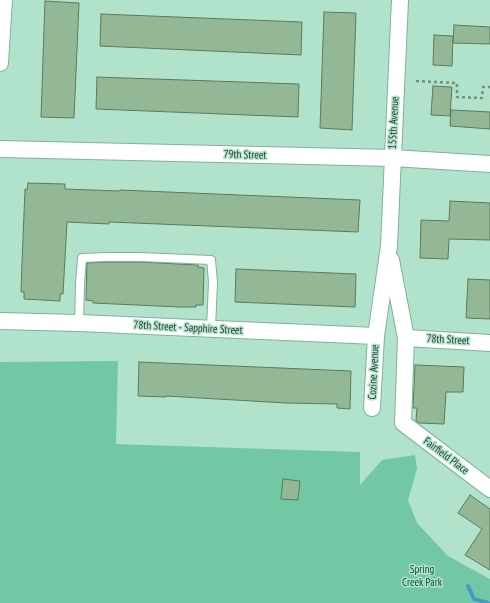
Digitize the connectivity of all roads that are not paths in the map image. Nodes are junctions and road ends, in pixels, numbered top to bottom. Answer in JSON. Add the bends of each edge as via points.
{"nodes":[{"id":1,"x":4,"y":0,"type":"edge"},
{"id":2,"x":400,"y":0,"type":"edge"},
{"id":3,"x":0,"y":63,"type":"edge"},
{"id":4,"x":0,"y":149,"type":"edge"},
{"id":5,"x":393,"y":158,"type":"junction"},
{"id":6,"x":490,"y":164,"type":"edge"},
{"id":7,"x":389,"y":246,"type":"junction"},
{"id":8,"x":0,"y":321,"type":"edge"},
{"id":9,"x":79,"y":323,"type":"junction"},
{"id":10,"x":211,"y":329,"type":"junction"},
{"id":11,"x":376,"y":336,"type":"junction"},
{"id":12,"x":406,"y":338,"type":"junction"},
{"id":13,"x":490,"y":343,"type":"edge"},
{"id":14,"x":372,"y":408,"type":"dead end"},
{"id":15,"x":403,"y":423,"type":"joint"},
{"id":16,"x":490,"y":489,"type":"edge"}],
"edges":[{"from":1,"to":3,"type":"street"},
{"from":2,"to":5,"type":"street","name":"155th Avenue"},
{"from":4,"to":5,"type":"street","name":"79th Street"},
{"from":5,"to":6,"type":"street","name":"79th Street"},
{"from":5,"to":7,"type":"street","name":"155th Avenue"},
{"from":7,"to":11,"type":"street","name":"155th Avenue"},
{"from":7,"to":12,"type":"street","name":"155th Avenue"},
{"from":8,"to":9,"type":"street","name":"78th Street - Sapphire Street"},
{"from":9,"to":10,"type":"street","name":"78th Street - Sapphire Street"},
{"from":9,"to":10,"type":"lane","via":[[82,258],[211,260]]},
{"from":10,"to":11,"type":"street","name":"78th Street - Sapphire Street"},
{"from":11,"to":14,"type":"street","name":"Cozine Avenue"},
{"from":12,"to":13,"type":"street","name":"78th Street"},
{"from":12,"to":15,"type":"street","name":"155th Avenue"},
{"from":15,"to":16,"type":"street","name":"Fairfield Place"}]}
